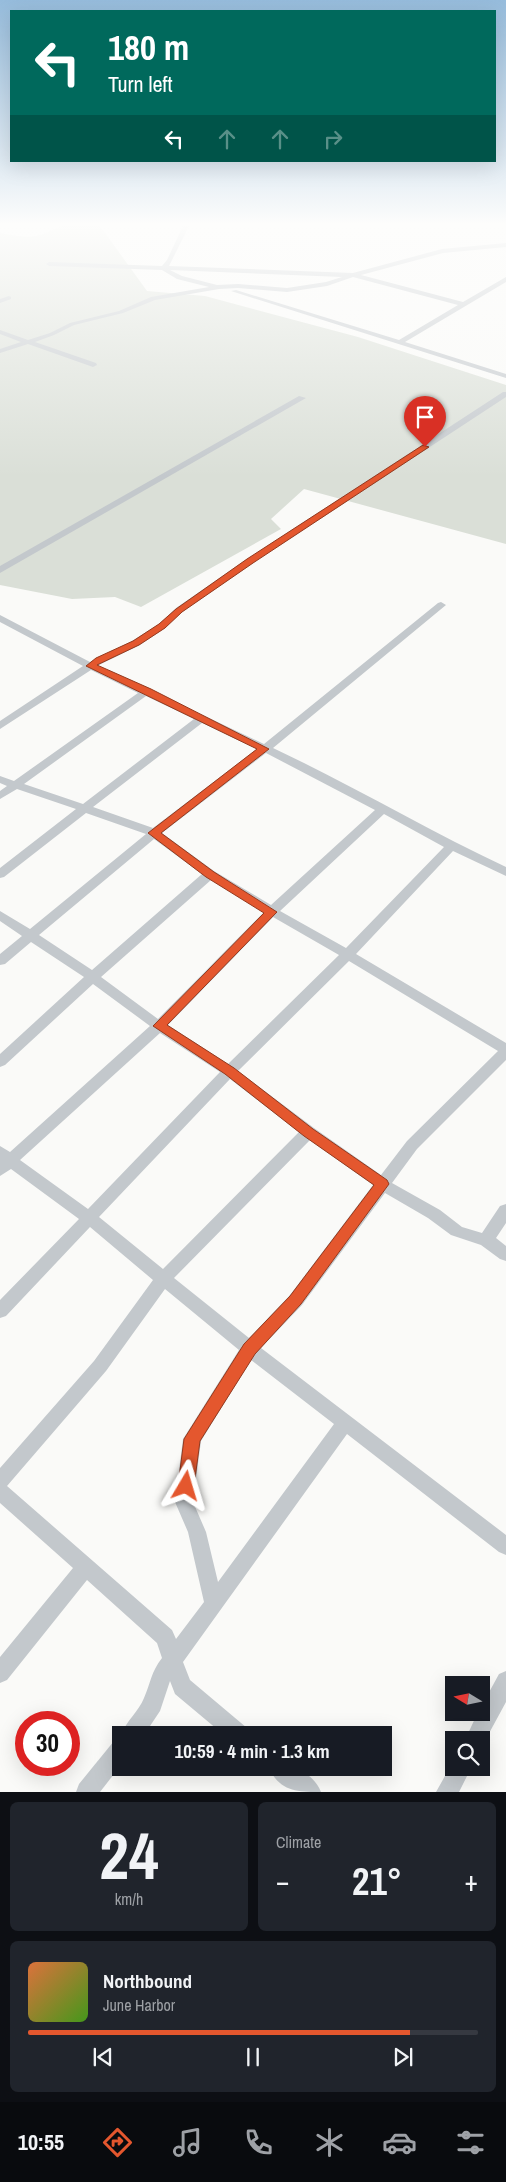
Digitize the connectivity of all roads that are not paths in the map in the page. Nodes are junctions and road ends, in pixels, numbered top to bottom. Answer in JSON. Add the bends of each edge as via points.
{"nodes":[{"id":1,"x":126,"y":310,"type":"edge"},
{"id":2,"x":293,"y":310,"type":"edge"},
{"id":3,"x":453,"y":310,"type":"edge"},
{"id":4,"x":0,"y":332,"type":"edge"},
{"id":5,"x":26,"y":342,"type":"junction"},
{"id":6,"x":400,"y":342,"type":"junction"},
{"id":7,"x":0,"y":351,"type":"edge"},
{"id":8,"x":93,"y":366,"type":"dead end"},
{"id":9,"x":506,"y":376,"type":"edge"},
{"id":10,"x":506,"y":394,"type":"edge"},
{"id":11,"x":302,"y":398,"type":"dead end"},
{"id":12,"x":0,"y":570,"type":"edge"},
{"id":13,"x":441,"y":605,"type":"dead end"},
{"id":14,"x":0,"y":618,"type":"edge"},
{"id":15,"x":90,"y":666,"type":"junction"},
{"id":16,"x":147,"y":691,"type":"junction"},
{"id":17,"x":202,"y":718,"type":"junction"},
{"id":18,"x":0,"y":726,"type":"edge"},
{"id":19,"x":264,"y":749,"type":"junction"},
{"id":20,"x":0,"y":779,"type":"edge"},
{"id":21,"x":15,"y":785,"type":"junction"},
{"id":22,"x":0,"y":796,"type":"edge"},
{"id":23,"x":85,"y":808,"type":"junction"},
{"id":24,"x":383,"y":809,"type":"junction"},
{"id":25,"x":154,"y":833,"type":"junction"},
{"id":26,"x":451,"y":846,"type":"junction"},
{"id":27,"x":506,"y":872,"type":"edge"},
{"id":28,"x":0,"y":874,"type":"edge"},
{"id":29,"x":210,"y":874,"type":"junction"},
{"id":30,"x":271,"y":912,"type":"junction"},
{"id":31,"x":0,"y":915,"type":"edge"},
{"id":32,"x":30,"y":936,"type":"junction"},
{"id":33,"x":348,"y":954,"type":"junction"},
{"id":34,"x":0,"y":961,"type":"edge"},
{"id":35,"x":93,"y":977,"type":"junction"},
{"id":36,"x":159,"y":1026,"type":"junction"},
{"id":37,"x":506,"y":1051,"type":"edge"},
{"id":38,"x":0,"y":1062,"type":"edge"},
{"id":39,"x":229,"y":1071,"type":"junction"},
{"id":40,"x":308,"y":1132,"type":"junction"},
{"id":41,"x":3,"y":1161,"type":"edge"},
{"id":42,"x":382,"y":1184,"type":"junction"},
{"id":43,"x":506,"y":1210,"type":"edge"},
{"id":44,"x":89,"y":1218,"type":"junction"},
{"id":45,"x":486,"y":1240,"type":"junction"},
{"id":46,"x":506,"y":1255,"type":"edge"},
{"id":47,"x":164,"y":1279,"type":"junction"},
{"id":48,"x":0,"y":1311,"type":"edge"},
{"id":49,"x":249,"y":1349,"type":"junction"},
{"id":50,"x":345,"y":1423,"type":"junction"},
{"id":51,"x":0,"y":1481,"type":"edge"},
{"id":52,"x":0,"y":1491,"type":"edge"},
{"id":53,"x":506,"y":1546,"type":"edge"},
{"id":54,"x":86,"y":1567,"type":"junction"},
{"id":55,"x":214,"y":1605,"type":"junction"},
{"id":56,"x":173,"y":1660,"type":"junction"},
{"id":57,"x":0,"y":1673,"type":"edge"},
{"id":58,"x":506,"y":1681,"type":"edge"},
{"id":59,"x":137,"y":1726,"type":"edge"},
{"id":60,"x":229,"y":1726,"type":"edge"},
{"id":61,"x":480,"y":1731,"type":"edge"},
{"id":62,"x":112,"y":1760,"type":"edge"},
{"id":63,"x":290,"y":1776,"type":"edge"},
{"id":64,"x":456,"y":1776,"type":"edge"},
{"id":65,"x":87,"y":1792,"type":"edge"},
{"id":66,"x":310,"y":1792,"type":"edge"},
{"id":67,"x":447,"y":1792,"type":"edge"}],
"edges":[{"from":1,"to":5,"type":"street","via":[[72,324]]},
{"from":2,"to":6,"type":"street"},
{"from":3,"to":6,"type":"street"},
{"from":4,"to":5,"type":"street"},
{"from":5,"to":7,"type":"street"},
{"from":5,"to":8,"type":"street"},
{"from":6,"to":9,"type":"street"},
{"from":10,"to":15,"type":"street","via":[[250,561],[179,610],[162,626]]},
{"from":11,"to":12,"type":"street"},
{"from":13,"to":19,"type":"street"},
{"from":14,"to":15,"type":"street"},
{"from":15,"to":16,"type":"street"},
{"from":15,"to":18,"type":"street"},
{"from":16,"to":17,"type":"street"},
{"from":16,"to":21,"type":"street"},
{"from":17,"to":19,"type":"street"},
{"from":17,"to":23,"type":"street"},
{"from":19,"to":24,"type":"street"},
{"from":19,"to":25,"type":"street"},
{"from":20,"to":21,"type":"street"},
{"from":21,"to":22,"type":"street"},
{"from":21,"to":23,"type":"street"},
{"from":23,"to":25,"type":"street"},
{"from":23,"to":28,"type":"street"},
{"from":24,"to":26,"type":"street"},
{"from":24,"to":30,"type":"street"},
{"from":25,"to":29,"type":"street"},
{"from":25,"to":32,"type":"street"},
{"from":26,"to":27,"type":"street"},
{"from":26,"to":33,"type":"street"},
{"from":29,"to":30,"type":"street"},
{"from":29,"to":35,"type":"street"},
{"from":30,"to":33,"type":"street"},
{"from":30,"to":36,"type":"street"},
{"from":31,"to":32,"type":"street"},
{"from":32,"to":34,"type":"street"},
{"from":32,"to":35,"type":"street"},
{"from":33,"to":37,"type":"street"},
{"from":33,"to":39,"type":"street"},
{"from":35,"to":36,"type":"street"},
{"from":35,"to":38,"type":"street"},
{"from":36,"to":39,"type":"street"},
{"from":36,"to":41,"type":"street"},
{"from":37,"to":42,"type":"street","via":[[412,1145]]},
{"from":39,"to":40,"type":"street"},
{"from":39,"to":44,"type":"street"},
{"from":40,"to":42,"type":"street"},
{"from":40,"to":47,"type":"street"},
{"from":41,"to":44,"type":"street"},
{"from":42,"to":45,"type":"street","via":[[434,1214],[457,1232]]},
{"from":42,"to":49,"type":"street","via":[[296,1300]]},
{"from":43,"to":45,"type":"street"},
{"from":44,"to":47,"type":"street"},
{"from":44,"to":48,"type":"street"},
{"from":45,"to":46,"type":"street"},
{"from":47,"to":49,"type":"street"},
{"from":47,"to":51,"type":"street","via":[[100,1366]]},
{"from":49,"to":50,"type":"street"},
{"from":49,"to":55,"type":"street","via":[[192,1439],[184,1502],[197,1532]]},
{"from":50,"to":53,"type":"street"},
{"from":50,"to":55,"type":"street"},
{"from":52,"to":54,"type":"street"},
{"from":54,"to":56,"type":"street","via":[[165,1638]]},
{"from":54,"to":57,"type":"street"},
{"from":55,"to":56,"type":"street"},
{"from":56,"to":59,"type":"street","via":[[160,1677],[153,1704]]},
{"from":56,"to":60,"type":"street","via":[[182,1687]]},
{"from":58,"to":61,"type":"street"},
{"from":62,"to":65,"type":"street"},
{"from":63,"to":66,"type":"street"},
{"from":64,"to":67,"type":"street"}]}
